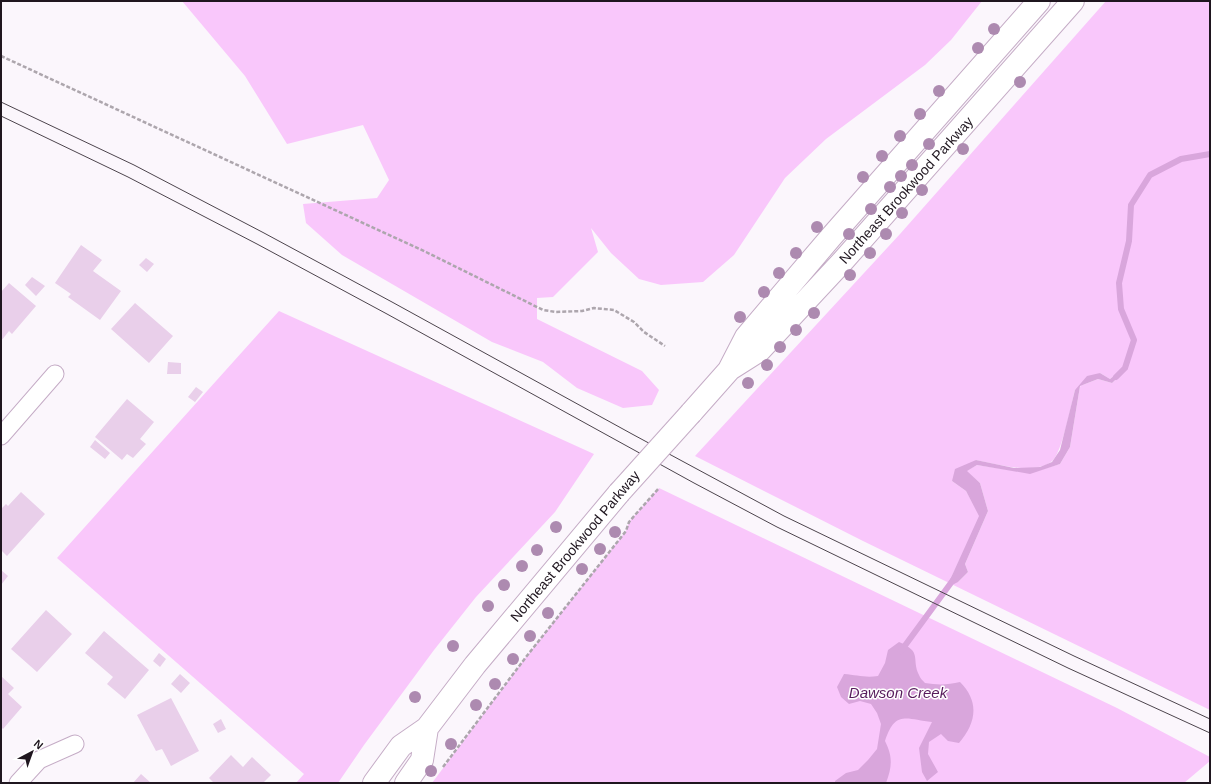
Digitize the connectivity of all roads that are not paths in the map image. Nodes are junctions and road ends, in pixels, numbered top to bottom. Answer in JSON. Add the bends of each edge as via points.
{"nodes":[{"id":1,"x":1039,"y":1,"type":"edge"},
{"id":2,"x":1073,"y":1,"type":"edge"},
{"id":3,"x":730,"y":369,"type":"junction"},
{"id":4,"x":55,"y":374,"type":"dead end"},
{"id":5,"x":1,"y":436,"type":"edge"},
{"id":6,"x":427,"y":728,"type":"junction"},
{"id":7,"x":75,"y":744,"type":"dead end"},
{"id":8,"x":18,"y":783,"type":"edge"},
{"id":9,"x":374,"y":783,"type":"edge"},
{"id":10,"x":406,"y":783,"type":"edge"}],
"edges":[{"from":1,"to":3,"type":"main road","name":"Northeast Brookwood Parkway","via":[[746,337]]},
{"from":2,"to":3,"type":"main road","name":"Northeast Brookwood Parkway","via":[[900,197],[760,350]]},
{"from":3,"to":6,"type":"main road","name":"Northeast Brookwood Parkway","bridge":true,"via":[[619,493],[475,665]]},
{"from":4,"to":5,"type":"street"},
{"from":6,"to":9,"type":"main road","name":"Northeast Brookwood Parkway","via":[[401,746]]},
{"from":6,"to":10,"type":"main road","name":"Northeast Brookwood Parkway","via":[[422,760]]},
{"from":7,"to":8,"type":"street","via":[[39,760]]}]}
